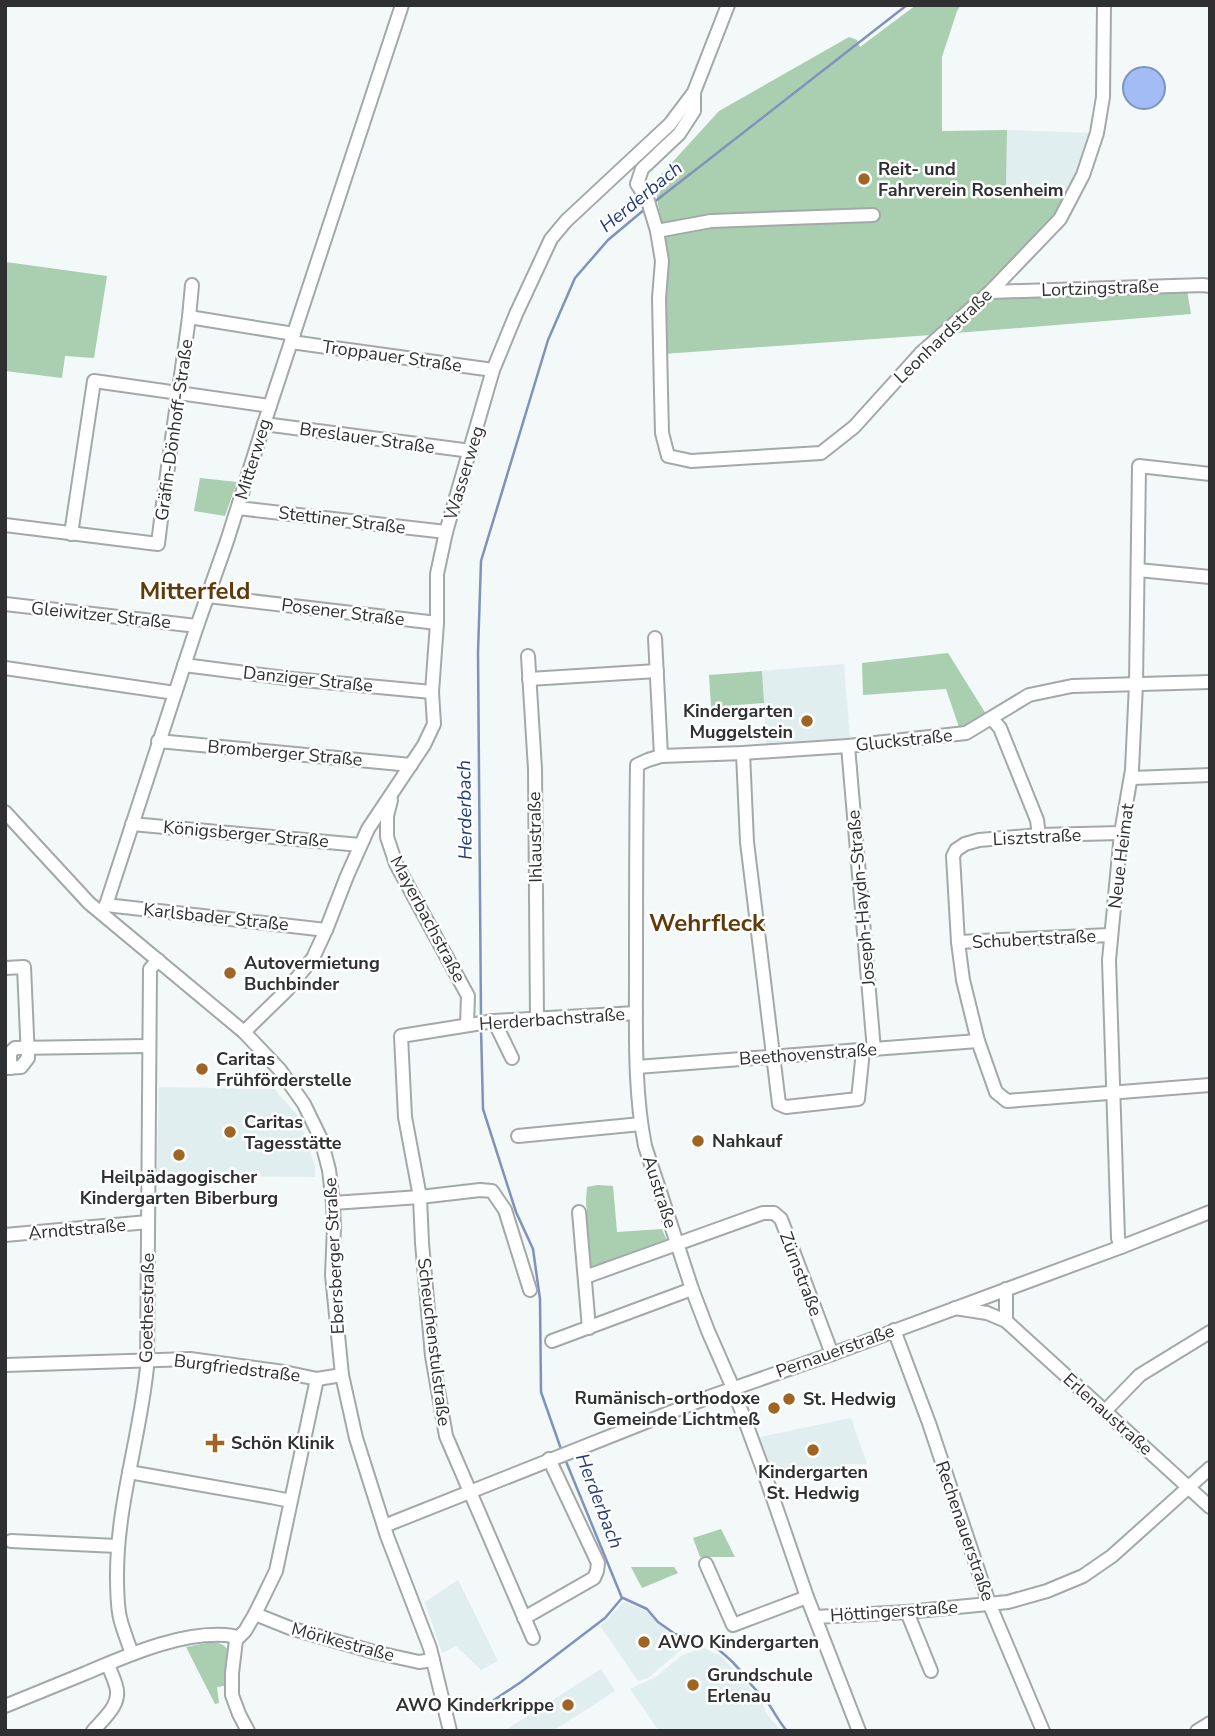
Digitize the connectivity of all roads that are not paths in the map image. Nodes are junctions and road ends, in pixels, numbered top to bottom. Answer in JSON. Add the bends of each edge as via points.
{"nodes":[{"id":1,"x":402,"y":5,"type":"edge"},
{"id":2,"x":728,"y":5,"type":"edge"},
{"id":3,"x":1104,"y":5,"type":"edge"},
{"id":4,"x":694,"y":92,"type":"junction"},
{"id":5,"x":873,"y":215,"type":"dead end"},
{"id":6,"x":657,"y":231,"type":"junction"},
{"id":7,"x":192,"y":285,"type":"dead end"},
{"id":8,"x":1210,"y":286,"type":"edge"},
{"id":9,"x":990,"y":292,"type":"junction"},
{"id":10,"x":189,"y":317,"type":"junction"},
{"id":11,"x":292,"y":338,"type":"junction"},
{"id":12,"x":494,"y":370,"type":"junction"},
{"id":13,"x":179,"y":393,"type":"junction"},
{"id":14,"x":270,"y":406,"type":"junction"},
{"id":15,"x":264,"y":424,"type":"junction"},
{"id":16,"x":471,"y":452,"type":"junction"},
{"id":17,"x":1210,"y":474,"type":"edge"},
{"id":18,"x":238,"y":508,"type":"junction"},
{"id":19,"x":5,"y":525,"type":"edge"},
{"id":20,"x":446,"y":532,"type":"junction"},
{"id":21,"x":71,"y":534,"type":"junction"},
{"id":22,"x":1138,"y":570,"type":"junction"},
{"id":23,"x":1210,"y":578,"type":"edge"},
{"id":24,"x":208,"y":596,"type":"junction"},
{"id":25,"x":5,"y":604,"type":"edge"},
{"id":26,"x":437,"y":622,"type":"junction"},
{"id":27,"x":197,"y":626,"type":"junction"},
{"id":28,"x":654,"y":638,"type":"dead end"},
{"id":29,"x":528,"y":656,"type":"dead end"},
{"id":30,"x":184,"y":665,"type":"junction"},
{"id":31,"x":5,"y":668,"type":"edge"},
{"id":32,"x":657,"y":671,"type":"junction"},
{"id":33,"x":529,"y":679,"type":"junction"},
{"id":34,"x":1210,"y":682,"type":"edge"},
{"id":35,"x":1136,"y":684,"type":"junction"},
{"id":36,"x":432,"y":692,"type":"junction"},
{"id":37,"x":176,"y":693,"type":"junction"},
{"id":38,"x":992,"y":719,"type":"junction"},
{"id":39,"x":158,"y":741,"type":"junction"},
{"id":40,"x":848,"y":746,"type":"junction"},
{"id":41,"x":743,"y":753,"type":"junction"},
{"id":42,"x":661,"y":756,"type":"junction"},
{"id":43,"x":411,"y":765,"type":"junction"},
{"id":44,"x":1210,"y":775,"type":"edge"},
{"id":45,"x":1132,"y":778,"type":"junction"},
{"id":46,"x":394,"y":789,"type":"junction"},
{"id":47,"x":5,"y":812,"type":"edge"},
{"id":48,"x":132,"y":824,"type":"junction"},
{"id":49,"x":1121,"y":833,"type":"junction"},
{"id":50,"x":1039,"y":835,"type":"junction"},
{"id":51,"x":360,"y":845,"type":"junction"},
{"id":52,"x":104,"y":908,"type":"junction"},
{"id":53,"x":326,"y":930,"type":"junction"},
{"id":54,"x":1110,"y":935,"type":"junction"},
{"id":55,"x":958,"y":942,"type":"junction"},
{"id":56,"x":158,"y":960,"type":"junction"},
{"id":57,"x":5,"y":968,"type":"edge"},
{"id":58,"x":636,"y":1013,"type":"junction"},
{"id":59,"x":537,"y":1018,"type":"junction"},
{"id":60,"x":493,"y":1021,"type":"junction"},
{"id":61,"x":468,"y":1025,"type":"junction"},
{"id":62,"x":244,"y":1032,"type":"junction"},
{"id":63,"x":978,"y":1041,"type":"junction"},
{"id":64,"x":149,"y":1046,"type":"junction"},
{"id":65,"x":28,"y":1047,"type":"junction"},
{"id":66,"x":869,"y":1050,"type":"junction"},
{"id":67,"x":773,"y":1057,"type":"junction"},
{"id":68,"x":512,"y":1058,"type":"dead end"},
{"id":69,"x":637,"y":1067,"type":"junction"},
{"id":70,"x":8,"y":1068,"type":"edge"},
{"id":71,"x":1210,"y":1085,"type":"edge"},
{"id":72,"x":1114,"y":1092,"type":"junction"},
{"id":73,"x":641,"y":1124,"type":"junction"},
{"id":74,"x":518,"y":1136,"type":"dead end"},
{"id":75,"x":420,"y":1197,"type":"junction"},
{"id":76,"x":333,"y":1203,"type":"junction"},
{"id":77,"x":579,"y":1212,"type":"dead end"},
{"id":78,"x":1210,"y":1212,"type":"edge"},
{"id":79,"x":148,"y":1222,"type":"junction"},
{"id":80,"x":5,"y":1235,"type":"edge"},
{"id":81,"x":678,"y":1244,"type":"junction"},
{"id":82,"x":1121,"y":1247,"type":"junction"},
{"id":83,"x":585,"y":1277,"type":"junction"},
{"id":84,"x":692,"y":1289,"type":"junction"},
{"id":85,"x":1006,"y":1289,"type":"junction"},
{"id":86,"x":530,"y":1290,"type":"dead end"},
{"id":87,"x":953,"y":1308,"type":"junction"},
{"id":88,"x":1006,"y":1321,"type":"junction"},
{"id":89,"x":589,"y":1328,"type":"junction"},
{"id":90,"x":894,"y":1330,"type":"junction"},
{"id":91,"x":1210,"y":1332,"type":"edge"},
{"id":92,"x":552,"y":1341,"type":"dead end"},
{"id":93,"x":832,"y":1353,"type":"junction"},
{"id":94,"x":148,"y":1360,"type":"junction"},
{"id":95,"x":5,"y":1365,"type":"edge"},
{"id":96,"x":342,"y":1376,"type":"junction"},
{"id":97,"x":317,"y":1379,"type":"junction"},
{"id":98,"x":733,"y":1388,"type":"junction"},
{"id":99,"x":1105,"y":1411,"type":"junction"},
{"id":100,"x":552,"y":1458,"type":"junction"},
{"id":101,"x":1210,"y":1468,"type":"edge"},
{"id":102,"x":129,"y":1472,"type":"junction"},
{"id":103,"x":1188,"y":1487,"type":"junction"},
{"id":104,"x":469,"y":1492,"type":"junction"},
{"id":105,"x":290,"y":1503,"type":"junction"},
{"id":106,"x":1210,"y":1507,"type":"edge"},
{"id":107,"x":384,"y":1526,"type":"junction"},
{"id":108,"x":10,"y":1541,"type":"dead end"},
{"id":109,"x":117,"y":1546,"type":"junction"},
{"id":110,"x":706,"y":1564,"type":"dead end"},
{"id":111,"x":807,"y":1597,"type":"junction"},
{"id":112,"x":989,"y":1603,"type":"junction"},
{"id":113,"x":907,"y":1612,"type":"junction"},
{"id":114,"x":255,"y":1614,"type":"junction"},
{"id":115,"x":815,"y":1617,"type":"junction"},
{"id":116,"x":524,"y":1618,"type":"junction"},
{"id":117,"x":533,"y":1637,"type":"dead end"},
{"id":118,"x":236,"y":1640,"type":"junction"},
{"id":119,"x":132,"y":1654,"type":"junction"},
{"id":120,"x":433,"y":1660,"type":"junction"},
{"id":121,"x":108,"y":1664,"type":"junction"},
{"id":122,"x":931,"y":1671,"type":"dead end"},
{"id":123,"x":5,"y":1706,"type":"edge"},
{"id":124,"x":1210,"y":1723,"type":"edge"},
{"id":125,"x":93,"y":1731,"type":"edge"},
{"id":126,"x":248,"y":1731,"type":"edge"},
{"id":127,"x":450,"y":1731,"type":"edge"},
{"id":128,"x":859,"y":1731,"type":"edge"},
{"id":129,"x":1042,"y":1731,"type":"edge"},
{"id":130,"x":1197,"y":1731,"type":"edge"}],
"edges":[{"from":1,"to":11,"type":"street","name":"Mitterweg"},
{"from":2,"to":4,"type":"street"},
{"from":3,"to":9,"type":"street","name":"Leonhardstraße","via":[[1103,97],[1083,175],[1060,219]]},
{"from":4,"to":6,"type":"street","via":[[694,111],[679,134],[642,169],[637,184]]},
{"from":4,"to":12,"type":"street","name":"Wasserweg","via":[[670,124],[551,239]]},
{"from":5,"to":6,"type":"street","via":[[711,221]]},
{"from":6,"to":9,"type":"street","name":"Leonhardstraße","via":[[662,261],[662,433],[668,456],[691,461],[821,453],[854,427],[921,353]]},
{"from":7,"to":10,"type":"street","name":"Gräfin-Dönhoff-Straße"},
{"from":8,"to":9,"type":"street","name":"Lortzingstraße"},
{"from":10,"to":11,"type":"street","name":"Gräfin-Dönhoff-Straße"},
{"from":10,"to":13,"type":"street","name":"Gräfin-Dönhoff-Straße"},
{"from":11,"to":12,"type":"street","name":"Troppauer Straße"},
{"from":11,"to":14,"type":"street","name":"Mitterweg"},
{"from":12,"to":16,"type":"street","name":"Wasserweg"},
{"from":13,"to":14,"type":"street"},
{"from":13,"to":21,"type":"street","name":"Gräfin-Dönhoff-Straße","via":[[158,544]]},
{"from":13,"to":21,"type":"street","via":[[94,381]]},
{"from":14,"to":15,"type":"street","name":"Mitterweg"},
{"from":15,"to":16,"type":"street","name":"Breslauer Straße"},
{"from":15,"to":18,"type":"street","name":"Mitterweg"},
{"from":16,"to":20,"type":"street","name":"Wasserweg"},
{"from":17,"to":22,"type":"street","name":"Neue Heimat","via":[[1139,466]]},
{"from":18,"to":20,"type":"street","name":"Stettiner Straße"},
{"from":18,"to":24,"type":"street","name":"Mitterweg"},
{"from":19,"to":21,"type":"street"},
{"from":20,"to":26,"type":"street","name":"Wasserweg","via":[[437,573]]},
{"from":22,"to":23,"type":"street"},
{"from":22,"to":35,"type":"street","name":"Neue Heimat"},
{"from":24,"to":26,"type":"street","name":"Posener Straße"},
{"from":24,"to":27,"type":"street","name":"Mitterweg"},
{"from":25,"to":27,"type":"street","name":"Gleiwitzer Straße"},
{"from":26,"to":36,"type":"street","name":"Wasserweg"},
{"from":27,"to":30,"type":"street","name":"Mitterweg"},
{"from":28,"to":32,"type":"street"},
{"from":29,"to":33,"type":"street","name":"Ihlaustraße"},
{"from":30,"to":36,"type":"street","name":"Danziger Straße"},
{"from":30,"to":37,"type":"street","name":"Mitterweg"},
{"from":31,"to":37,"type":"street"},
{"from":32,"to":33,"type":"street"},
{"from":32,"to":42,"type":"street"},
{"from":33,"to":59,"type":"street","name":"Ihlaustraße","via":[[535,769]]},
{"from":34,"to":35,"type":"street","name":"Gluckstraße"},
{"from":35,"to":38,"type":"street","name":"Gluckstraße","via":[[1072,686],[1029,695]]},
{"from":35,"to":45,"type":"street","name":"Neue Heimat"},
{"from":36,"to":43,"type":"street","name":"Wasserweg","via":[[434,724]]},
{"from":37,"to":39,"type":"street","name":"Mitterweg"},
{"from":38,"to":40,"type":"street","name":"Gluckstraße","via":[[966,733]]},
{"from":38,"to":50,"type":"street","via":[[1000,728]]},
{"from":39,"to":43,"type":"street","name":"Bromberger Straße"},
{"from":39,"to":48,"type":"street","name":"Mitterweg"},
{"from":40,"to":41,"type":"street","name":"Gluckstraße"},
{"from":40,"to":66,"type":"street","name":"Joseph-Haydn-Straße"},
{"from":41,"to":42,"type":"street","name":"Gluckstraße"},
{"from":41,"to":67,"type":"street","via":[[747,842]]},
{"from":42,"to":58,"type":"street","name":"Austraße","via":[[637,765]]},
{"from":43,"to":46,"type":"street","name":"Wasserweg"},
{"from":44,"to":45,"type":"street"},
{"from":45,"to":49,"type":"street","name":"Neue Heimat"},
{"from":46,"to":51,"type":"street","name":"Wasserweg"},
{"from":46,"to":61,"type":"street","name":"Mayerbachstraße","via":[[387,836],[396,864],[468,996]]},
{"from":47,"to":52,"type":"street","name":"Ebersberger Straße","via":[[89,903]]},
{"from":48,"to":51,"type":"street","name":"Königsberger Straße"},
{"from":48,"to":52,"type":"street","name":"Mitterweg"},
{"from":49,"to":50,"type":"street","name":"Lisztstraße"},
{"from":49,"to":54,"type":"street","name":"Neue Heimat"},
{"from":50,"to":55,"type":"street","name":"Lisztstraße","via":[[979,840],[956,850]]},
{"from":51,"to":53,"type":"street","name":"Wasserweg"},
{"from":52,"to":53,"type":"street","name":"Karlsbader Straße"},
{"from":52,"to":56,"type":"street","name":"Ebersberger Straße"},
{"from":53,"to":62,"type":"street","name":"Wasserweg","via":[[313,958]]},
{"from":54,"to":55,"type":"street","name":"Schubertstraße"},
{"from":54,"to":72,"type":"street","name":"Neue Heimat"},
{"from":55,"to":63,"type":"street"},
{"from":56,"to":62,"type":"street","name":"Ebersberger Straße"},
{"from":56,"to":64,"type":"street","name":"Goethestraße","via":[[150,969]]},
{"from":57,"to":65,"type":"street","via":[[24,967]]},
{"from":58,"to":59,"type":"street","name":"Herderbachstraße"},
{"from":58,"to":69,"type":"street","name":"Austraße"},
{"from":59,"to":60,"type":"street","name":"Herderbachstraße"},
{"from":60,"to":61,"type":"street","name":"Herderbachstraße"},
{"from":60,"to":68,"type":"street"},
{"from":61,"to":75,"type":"street","via":[[401,1036],[405,1117]]},
{"from":62,"to":76,"type":"street","name":"Ebersberger Straße","via":[[304,1104],[321,1139]]},
{"from":63,"to":66,"type":"street","name":"Beethovenstraße"},
{"from":63,"to":72,"type":"street","via":[[996,1092],[1007,1101]]},
{"from":64,"to":65,"type":"street"},
{"from":64,"to":79,"type":"street","name":"Goethestraße"},
{"from":65,"to":70,"type":"street","via":[[21,1068]]},
{"from":66,"to":67,"type":"street","name":"Beethovenstraße"},
{"from":66,"to":67,"type":"street","name":"Joseph-Haydn-Straße","via":[[858,1099],[786,1107],[779,1104]]},
{"from":67,"to":69,"type":"street","name":"Beethovenstraße"},
{"from":69,"to":73,"type":"street","name":"Austraße"},
{"from":71,"to":72,"type":"street"},
{"from":72,"to":82,"type":"street","name":"Neue Heimat"},
{"from":73,"to":74,"type":"street"},
{"from":73,"to":81,"type":"street","name":"Austraße"},
{"from":75,"to":76,"type":"street"},
{"from":75,"to":86,"type":"street","via":[[492,1191],[505,1210]]},
{"from":75,"to":104,"type":"street","name":"Scheuchenstulstraße","via":[[432,1356],[443,1423]]},
{"from":76,"to":96,"type":"street","name":"Ebersberger Straße","via":[[332,1275]]},
{"from":77,"to":83,"type":"street"},
{"from":78,"to":82,"type":"street","name":"Pernauerstraße"},
{"from":79,"to":80,"type":"street","name":"Arndtstraße"},
{"from":79,"to":94,"type":"street","name":"Goethestraße"},
{"from":81,"to":83,"type":"street"},
{"from":81,"to":84,"type":"street","name":"Austraße"},
{"from":81,"to":93,"type":"street","name":"Zürnstraße","via":[[774,1213],[781,1219]]},
{"from":82,"to":85,"type":"street","name":"Pernauerstraße"},
{"from":83,"to":89,"type":"street"},
{"from":84,"to":89,"type":"street"},
{"from":84,"to":98,"type":"street","name":"Austraße"},
{"from":85,"to":87,"type":"street","name":"Pernauerstraße"},
{"from":85,"to":88,"type":"street"},
{"from":87,"to":88,"type":"street","name":"Erlenaustraße"},
{"from":87,"to":90,"type":"street","name":"Pernauerstraße"},
{"from":88,"to":99,"type":"street","name":"Erlenaustraße"},
{"from":89,"to":92,"type":"street"},
{"from":90,"to":93,"type":"street","name":"Pernauerstraße"},
{"from":90,"to":112,"type":"street","name":"Rechenauerstraße"},
{"from":91,"to":99,"type":"street","via":[[1140,1375]]},
{"from":93,"to":98,"type":"street","name":"Pernauerstraße"},
{"from":94,"to":95,"type":"street","name":"Burgfriedstraße"},
{"from":94,"to":97,"type":"street","name":"Burgfriedstraße","via":[[190,1359]]},
{"from":94,"to":102,"type":"street","name":"Goethestraße"},
{"from":96,"to":97,"type":"street","name":"Burgfriedstraße"},
{"from":96,"to":107,"type":"street","name":"Ebersberger Straße"},
{"from":97,"to":105,"type":"street"},
{"from":98,"to":100,"type":"street","name":"Pernauerstraße"},
{"from":98,"to":111,"type":"street","name":"Austraße"},
{"from":99,"to":103,"type":"street","name":"Erlenaustraße"},
{"from":100,"to":104,"type":"street","name":"Pernauerstraße"},
{"from":100,"to":116,"type":"street","via":[[598,1563],[597,1572]]},
{"from":101,"to":103,"type":"street","name":"Höttingerstraße"},
{"from":102,"to":105,"type":"street"},
{"from":102,"to":109,"type":"street","name":"Goethestraße"},
{"from":103,"to":106,"type":"street","name":"Erlenaustraße"},
{"from":103,"to":112,"type":"street","name":"Höttingerstraße","via":[[1083,1576],[1047,1591]]},
{"from":104,"to":107,"type":"street","name":"Pernauerstraße"},
{"from":104,"to":116,"type":"street","name":"Scheuchenstulstraße"},
{"from":105,"to":114,"type":"street","via":[[276,1572]]},
{"from":107,"to":120,"type":"street","name":"Ebersberger Straße"},
{"from":108,"to":109,"type":"street"},
{"from":109,"to":119,"type":"street","name":"Goethestraße","via":[[120,1617]]},
{"from":110,"to":111,"type":"street","via":[[733,1625]]},
{"from":111,"to":115,"type":"street","name":"Austraße"},
{"from":112,"to":113,"type":"street","name":"Höttingerstraße"},
{"from":112,"to":129,"type":"street","name":"Rechenauerstraße"},
{"from":113,"to":115,"type":"street","name":"Höttingerstraße"},
{"from":113,"to":122,"type":"street"},
{"from":114,"to":118,"type":"street"},
{"from":114,"to":120,"type":"street","name":"Mörikestraße","via":[[374,1652],[419,1662]]},
{"from":115,"to":128,"type":"street","name":"Austraße"},
{"from":116,"to":117,"type":"street","name":"Scheuchenstulstraße"},
{"from":118,"to":119,"type":"street","via":[[233,1636],[198,1635]]},
{"from":118,"to":126,"type":"street","via":[[232,1695]]},
{"from":119,"to":121,"type":"street"},
{"from":120,"to":127,"type":"street","name":"Ebersberger Straße"},
{"from":121,"to":123,"type":"street"},
{"from":121,"to":125,"type":"street","via":[[118,1698]]},
{"from":124,"to":130,"type":"street"}]}
